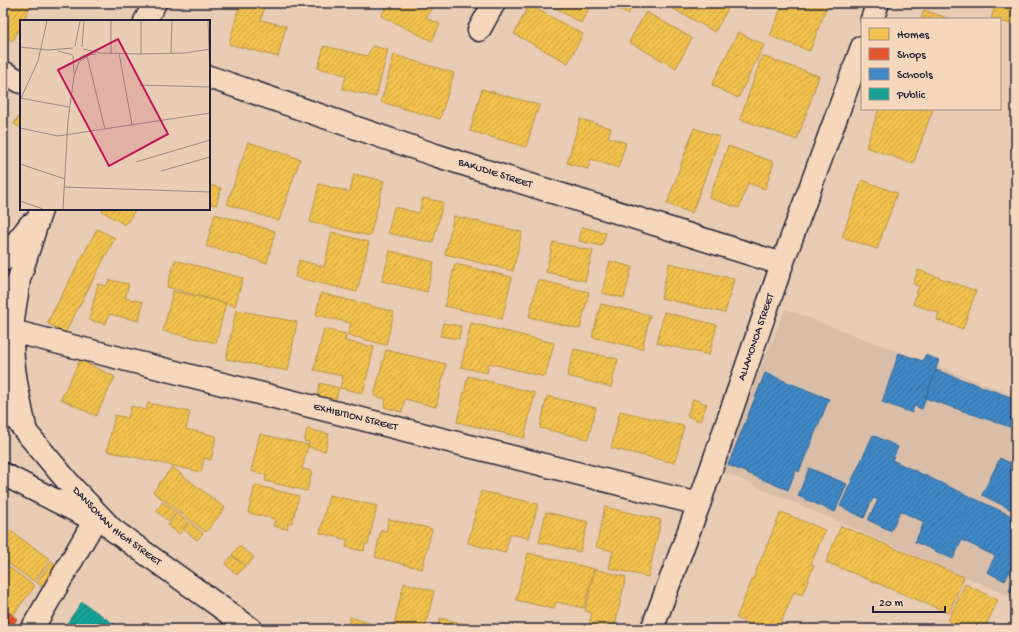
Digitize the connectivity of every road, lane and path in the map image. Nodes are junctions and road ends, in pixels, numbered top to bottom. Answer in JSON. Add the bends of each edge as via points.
{"nodes":[{"id":1,"x":155,"y":3,"type":"edge"},
{"id":2,"x":494,"y":3,"type":"edge"},
{"id":3,"x":878,"y":3,"type":"edge"},
{"id":4,"x":872,"y":18,"type":"edge"},
{"id":5,"x":146,"y":20,"type":"edge"},
{"id":6,"x":479,"y":30,"type":"dead end"},
{"id":7,"x":861,"y":50,"type":"edge"},
{"id":8,"x":3,"y":72,"type":"edge"},
{"id":9,"x":210,"y":78,"type":"edge"},
{"id":10,"x":20,"y":81,"type":"edge"},
{"id":11,"x":41,"y":210,"type":"edge"},
{"id":12,"x":3,"y":260,"type":"edge"},
{"id":13,"x":782,"y":264,"type":"junction"},
{"id":14,"x":8,"y":326,"type":"edge"},
{"id":15,"x":3,"y":401,"type":"edge"},
{"id":16,"x":26,"y":432,"type":"junction"},
{"id":17,"x":3,"y":474,"type":"edge"},
{"id":18,"x":699,"y":504,"type":"junction"},
{"id":19,"x":104,"y":525,"type":"junction"},
{"id":20,"x":32,"y":629,"type":"edge"},
{"id":21,"x":251,"y":629,"type":"edge"},
{"id":22,"x":652,"y":629,"type":"edge"}],
"edges":[{"from":1,"to":5,"type":"street"},
{"from":2,"to":6,"type":"street"},
{"from":3,"to":4,"type":"street"},
{"from":7,"to":13,"type":"street","name":"ALLAMONOA STREET"},
{"from":8,"to":10,"type":"street"},
{"from":9,"to":13,"type":"street","name":"BAKUDIE STREET","via":[[435,155]]},
{"from":11,"to":12,"type":"street"},
{"from":11,"to":14,"type":"street","via":[[19,279]]},
{"from":13,"to":18,"type":"street","name":"ALLAMONOA STREET"},
{"from":14,"to":16,"type":"street"},
{"from":14,"to":18,"type":"street","name":"EXHIBITION STREET"},
{"from":15,"to":16,"type":"street","name":"DANSOMAN HIGH STREET"},
{"from":16,"to":19,"type":"street","name":"DANSOMAN HIGH STREET"},
{"from":17,"to":19,"type":"street"},
{"from":18,"to":22,"type":"street","name":"ALLAMONOA STREET"},
{"from":19,"to":20,"type":"street"},
{"from":19,"to":21,"type":"street","name":"DANSOMAN HIGH STREET"}]}
